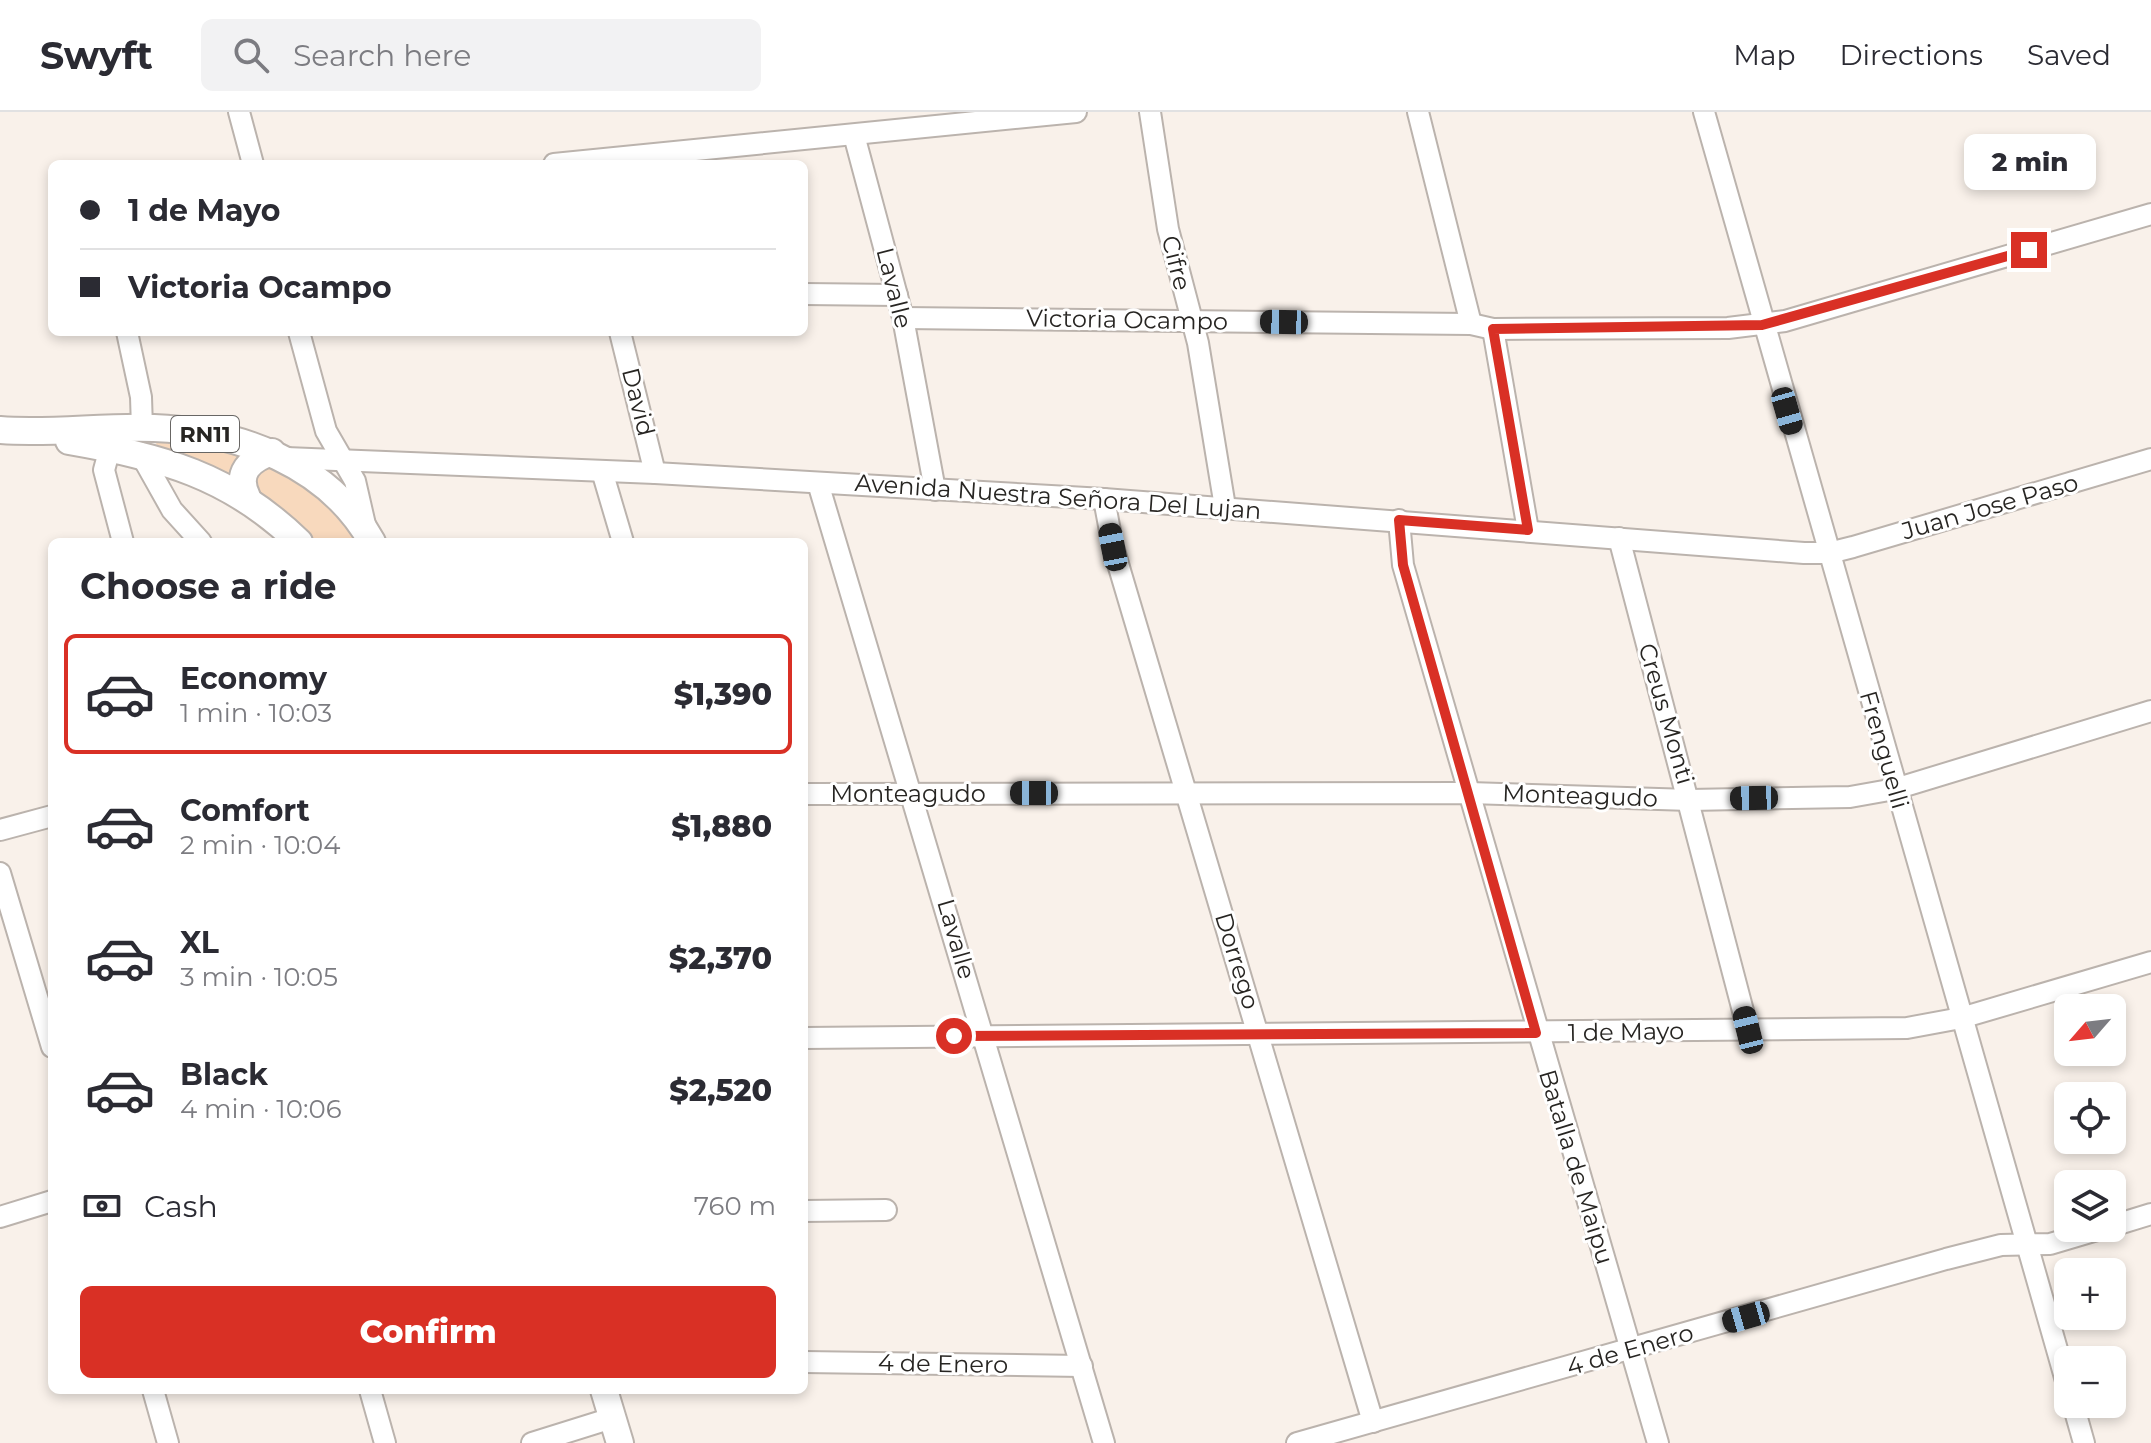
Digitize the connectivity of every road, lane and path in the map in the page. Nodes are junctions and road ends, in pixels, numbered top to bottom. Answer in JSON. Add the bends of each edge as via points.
{"nodes":[{"id":1,"x":239,"y":112,"type":"edge"},
{"id":2,"x":1076,"y":112,"type":"edge"},
{"id":3,"x":1150,"y":112,"type":"edge"},
{"id":4,"x":1418,"y":112,"type":"edge"},
{"id":5,"x":1704,"y":112,"type":"edge"},
{"id":6,"x":854,"y":135,"type":"junction"},
{"id":7,"x":252,"y":160,"type":"edge"},
{"id":8,"x":598,"y":160,"type":"edge"},
{"id":9,"x":2151,"y":214,"type":"edge"},
{"id":10,"x":808,"y":294,"type":"edge"},
{"id":11,"x":897,"y":295,"type":"junction"},
{"id":12,"x":903,"y":318,"type":"junction"},
{"id":13,"x":1190,"y":320,"type":"junction"},
{"id":14,"x":1471,"y":324,"type":"junction"},
{"id":15,"x":1762,"y":325,"type":"junction"},
{"id":16,"x":1493,"y":329,"type":"junction"},
{"id":17,"x":128,"y":336,"type":"edge"},
{"id":18,"x":300,"y":336,"type":"edge"},
{"id":19,"x":621,"y":336,"type":"edge"},
{"id":20,"x":5,"y":430,"type":"edge"},
{"id":21,"x":141,"y":440,"type":"junction"},
{"id":22,"x":110,"y":448,"type":"junction"},
{"id":23,"x":279,"y":455,"type":"junction"},
{"id":24,"x":2151,"y":459,"type":"edge"},
{"id":25,"x":346,"y":461,"type":"junction"},
{"id":26,"x":602,"y":471,"type":"junction"},
{"id":27,"x":655,"y":473,"type":"junction"},
{"id":28,"x":818,"y":483,"type":"junction"},
{"id":29,"x":935,"y":490,"type":"junction"},
{"id":30,"x":247,"y":497,"type":"junction"},
{"id":31,"x":1104,"y":499,"type":"junction"},
{"id":32,"x":1225,"y":507,"type":"junction"},
{"id":33,"x":1399,"y":520,"type":"junction"},
{"id":34,"x":1528,"y":530,"type":"junction"},
{"id":35,"x":122,"y":538,"type":"edge"},
{"id":36,"x":197,"y":538,"type":"edge"},
{"id":37,"x":294,"y":538,"type":"edge"},
{"id":38,"x":369,"y":538,"type":"edge"},
{"id":39,"x":622,"y":538,"type":"edge"},
{"id":40,"x":1619,"y":538,"type":"junction"},
{"id":41,"x":1829,"y":553,"type":"junction"},
{"id":42,"x":2151,"y":711,"type":"edge"},
{"id":43,"x":1895,"y":789,"type":"junction"},
{"id":44,"x":913,"y":793,"type":"junction"},
{"id":45,"x":1469,"y":793,"type":"junction"},
{"id":46,"x":808,"y":794,"type":"edge"},
{"id":47,"x":1185,"y":794,"type":"junction"},
{"id":48,"x":1690,"y":800,"type":"junction"},
{"id":49,"x":48,"y":817,"type":"edge"},
{"id":50,"x":0,"y":830,"type":"edge"},
{"id":51,"x":0,"y":873,"type":"edge"},
{"id":52,"x":2151,"y":962,"type":"edge"},
{"id":53,"x":1961,"y":1018,"type":"junction"},
{"id":54,"x":1748,"y":1030,"type":"junction"},
{"id":55,"x":1536,"y":1033,"type":"junction"},
{"id":56,"x":48,"y":1034,"type":"edge"},
{"id":57,"x":1260,"y":1034,"type":"junction"},
{"id":58,"x":984,"y":1035,"type":"junction"},
{"id":59,"x":808,"y":1038,"type":"edge"},
{"id":60,"x":48,"y":1202,"type":"edge"},
{"id":61,"x":886,"y":1210,"type":"dead end"},
{"id":62,"x":808,"y":1211,"type":"edge"},
{"id":63,"x":2151,"y":1214,"type":"edge"},
{"id":64,"x":0,"y":1217,"type":"edge"},
{"id":65,"x":2126,"y":1222,"type":"edge"},
{"id":66,"x":2057,"y":1242,"type":"edge"},
{"id":67,"x":2026,"y":1245,"type":"junction"},
{"id":68,"x":2056,"y":1346,"type":"edge"},
{"id":69,"x":1631,"y":1350,"type":"junction"},
{"id":70,"x":808,"y":1362,"type":"edge"},
{"id":71,"x":1082,"y":1366,"type":"junction"},
{"id":72,"x":154,"y":1394,"type":"edge"},
{"id":73,"x":371,"y":1394,"type":"edge"},
{"id":74,"x":605,"y":1394,"type":"edge"},
{"id":75,"x":612,"y":1418,"type":"junction"},
{"id":76,"x":2077,"y":1418,"type":"edge"},
{"id":77,"x":1373,"y":1422,"type":"junction"},
{"id":78,"x":168,"y":1443,"type":"edge"},
{"id":79,"x":385,"y":1443,"type":"edge"},
{"id":80,"x":532,"y":1443,"type":"edge"},
{"id":81,"x":620,"y":1443,"type":"edge"},
{"id":82,"x":1104,"y":1443,"type":"edge"},
{"id":83,"x":1297,"y":1443,"type":"edge"},
{"id":84,"x":1658,"y":1443,"type":"edge"},
{"id":85,"x":2084,"y":1443,"type":"edge"}],
"edges":[{"from":1,"to":7,"type":"street"},
{"from":2,"to":6,"type":"street"},
{"from":3,"to":13,"type":"street","name":"Cifre","via":[[1168,229]]},
{"from":4,"to":14,"type":"street"},
{"from":5,"to":15,"type":"street","name":"Frenguelli"},
{"from":6,"to":8,"type":"street"},
{"from":6,"to":11,"type":"street","name":"Lavalle"},
{"from":9,"to":15,"type":"street","name":"Victoria Ocampo"},
{"from":10,"to":11,"type":"street"},
{"from":11,"to":12,"type":"street","name":"Lavalle"},
{"from":12,"to":13,"type":"street","name":"Victoria Ocampo"},
{"from":12,"to":29,"type":"street","name":"Lavalle"},
{"from":13,"to":14,"type":"street","name":"Victoria Ocampo"},
{"from":13,"to":32,"type":"street","name":"Cifre"},
{"from":14,"to":16,"type":"street","name":"Victoria Ocampo"},
{"from":15,"to":16,"type":"street","name":"Victoria Ocampo"},
{"from":15,"to":41,"type":"street","name":"Frenguelli"},
{"from":16,"to":34,"type":"street"},
{"from":17,"to":21,"type":"street","via":[[141,397]]},
{"from":18,"to":25,"type":"street","via":[[326,431]]},
{"from":19,"to":27,"type":"street","name":"David"},
{"from":20,"to":21,"type":"main road","number":"RN11"},
{"from":20,"to":22,"type":"main road","number":"RN11"},
{"from":21,"to":22,"type":"main road","number":"RN11"},
{"from":21,"to":23,"type":"main road","number":"RN11","via":[[189,430]]},
{"from":21,"to":30,"type":"main road","number":"RN11"},
{"from":21,"to":36,"type":"street","via":[[172,510]]},
{"from":22,"to":35,"type":"street","via":[[104,470]]},
{"from":23,"to":25,"type":"street","name":"Avenida Nuestra Señora Del Lujan"},
{"from":23,"to":30,"type":"main road","number":"RN11","via":[[258,457],[245,468]]},
{"from":23,"to":38,"type":"main road","number":"RN11","via":[[335,495]]},
{"from":24,"to":41,"type":"street","name":"Juan Jose Paso"},
{"from":25,"to":26,"type":"street","name":"Avenida Nuestra Señora Del Lujan"},
{"from":25,"to":38,"type":"street"},
{"from":26,"to":27,"type":"street","name":"Avenida Nuestra Señora Del Lujan"},
{"from":26,"to":39,"type":"street"},
{"from":27,"to":28,"type":"street","name":"Avenida Nuestra Señora Del Lujan"},
{"from":28,"to":29,"type":"street","name":"Avenida Nuestra Señora Del Lujan"},
{"from":28,"to":44,"type":"street","name":"Lavalle"},
{"from":29,"to":31,"type":"street","name":"Avenida Nuestra Señora Del Lujan"},
{"from":30,"to":37,"type":"main road","number":"RN11"},
{"from":31,"to":32,"type":"street","name":"Avenida Nuestra Señora Del Lujan"},
{"from":31,"to":47,"type":"street","name":"Dorrego","via":[[1113,547]]},
{"from":32,"to":33,"type":"street","name":"Avenida Nuestra Señora Del Lujan"},
{"from":33,"to":34,"type":"street","name":"Avenida Nuestra Señora Del Lujan"},
{"from":33,"to":45,"type":"street","name":"Batalla de Maipu","via":[[1403,565]]},
{"from":34,"to":40,"type":"street","name":"Avenida Nuestra Señora Del Lujan"},
{"from":40,"to":41,"type":"street","name":"Avenida Nuestra Señora Del Lujan"},
{"from":40,"to":48,"type":"street","name":"Creus Monti"},
{"from":41,"to":43,"type":"street","name":"Frenguelli"},
{"from":42,"to":43,"type":"street","name":"Monteagudo"},
{"from":43,"to":48,"type":"street","name":"Monteagudo","via":[[1850,797]]},
{"from":43,"to":53,"type":"street","name":"Frenguelli"},
{"from":44,"to":46,"type":"street","name":"Monteagudo"},
{"from":44,"to":47,"type":"street","name":"Monteagudo"},
{"from":44,"to":58,"type":"street","name":"Lavalle"},
{"from":45,"to":47,"type":"street","name":"Monteagudo"},
{"from":45,"to":48,"type":"street","name":"Monteagudo"},
{"from":45,"to":55,"type":"street","name":"Batalla de Maipu"},
{"from":47,"to":57,"type":"street","name":"Dorrego"},
{"from":48,"to":54,"type":"street","name":"Creus Monti"},
{"from":49,"to":50,"type":"street"},
{"from":51,"to":56,"type":"street"},
{"from":52,"to":53,"type":"street","name":"1 de Mayo"},
{"from":53,"to":54,"type":"street","name":"1 de Mayo","via":[[1907,1028]]},
{"from":53,"to":67,"type":"street","name":"Frenguelli"},
{"from":54,"to":55,"type":"street","name":"1 de Mayo"},
{"from":55,"to":57,"type":"street","name":"1 de Mayo"},
{"from":55,"to":69,"type":"street","name":"Batalla de Maipu"},
{"from":57,"to":58,"type":"street","name":"1 de Mayo"},
{"from":57,"to":77,"type":"street","name":"Dorrego"},
{"from":58,"to":59,"type":"street","name":"1 de Mayo"},
{"from":58,"to":71,"type":"street","name":"Lavalle"},
{"from":60,"to":64,"type":"street"},
{"from":61,"to":62,"type":"street"},
{"from":63,"to":65,"type":"street"},
{"from":66,"to":67,"type":"street","name":"4 de Enero"},
{"from":67,"to":68,"type":"street","name":"Frenguelli"},
{"from":67,"to":69,"type":"street","name":"4 de Enero","via":[[2001,1245],[1946,1259]]},
{"from":69,"to":77,"type":"street","name":"4 de Enero"},
{"from":69,"to":84,"type":"street","name":"Batalla de Maipu"},
{"from":70,"to":71,"type":"street","name":"4 de Enero"},
{"from":71,"to":82,"type":"street","name":"Lavalle"},
{"from":72,"to":78,"type":"street"},
{"from":73,"to":79,"type":"street"},
{"from":74,"to":75,"type":"main road"},
{"from":75,"to":80,"type":"street"},
{"from":75,"to":81,"type":"main road"},
{"from":76,"to":85,"type":"street"},
{"from":77,"to":83,"type":"street","name":"4 de Enero"}]}
